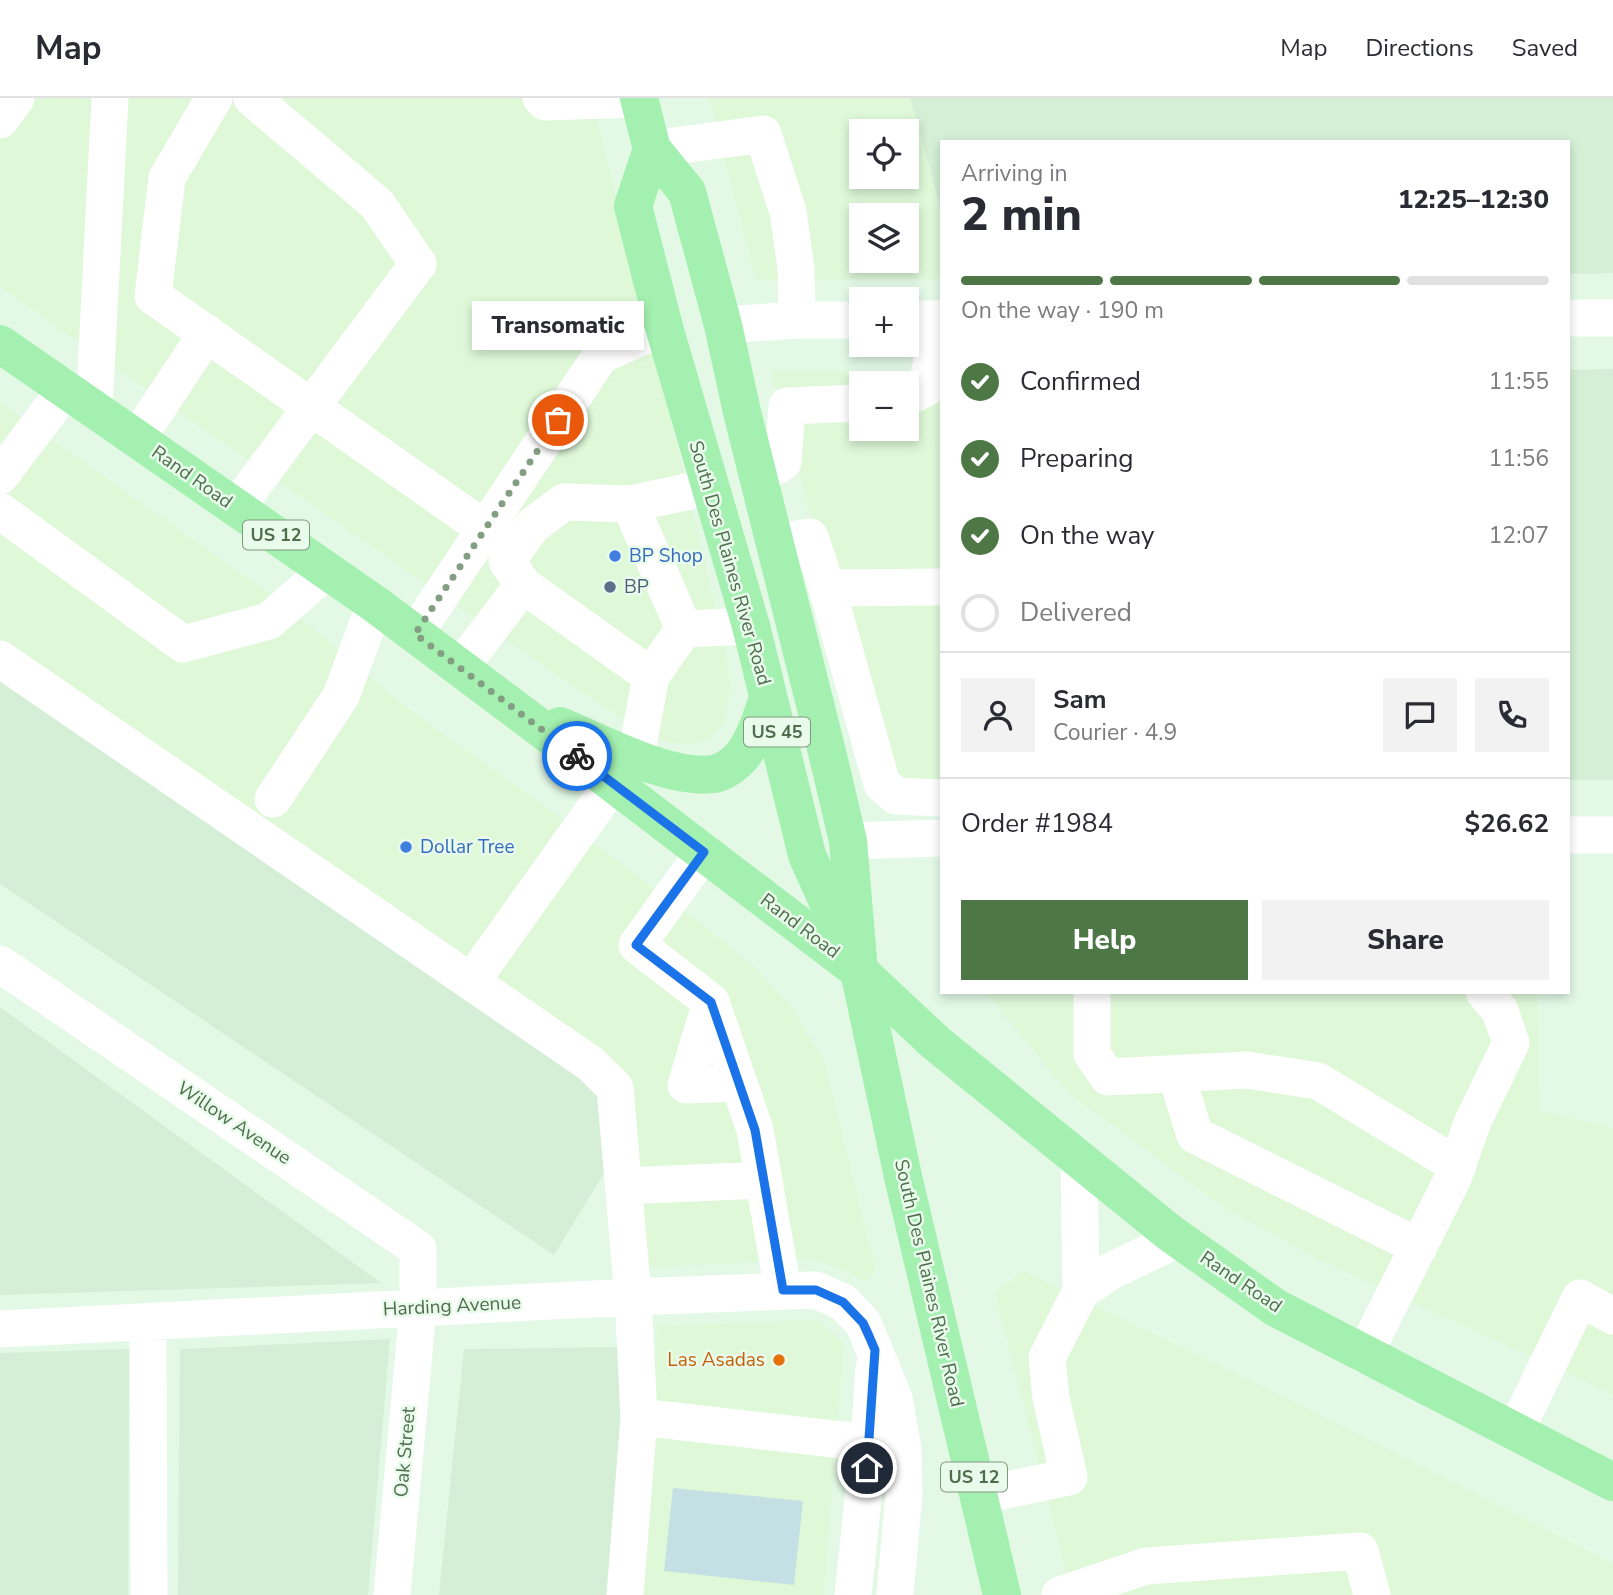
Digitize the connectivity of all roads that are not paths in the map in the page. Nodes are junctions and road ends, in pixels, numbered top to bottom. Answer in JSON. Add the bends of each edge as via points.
{"nodes":[{"id":1,"x":16,"y":98,"type":"edge"},
{"id":2,"x":110,"y":98,"type":"edge"},
{"id":3,"x":214,"y":98,"type":"edge"},
{"id":4,"x":252,"y":98,"type":"edge"},
{"id":5,"x":541,"y":98,"type":"edge"},
{"id":6,"x":639,"y":99,"type":"edge"},
{"id":7,"x":0,"y":120,"type":"edge"},
{"id":8,"x":652,"y":149,"type":"junction"},
{"id":9,"x":1570,"y":318,"type":"edge"},
{"id":10,"x":1613,"y":318,"type":"edge"},
{"id":11,"x":919,"y":319,"type":"edge"},
{"id":12,"x":940,"y":319,"type":"edge"},
{"id":13,"x":797,"y":320,"type":"junction"},
{"id":14,"x":849,"y":320,"type":"edge"},
{"id":15,"x":940,"y":324,"type":"edge"},
{"id":16,"x":723,"y":325,"type":"junction"},
{"id":17,"x":664,"y":327,"type":"junction"},
{"id":18,"x":207,"y":333,"type":"junction"},
{"id":19,"x":0,"y":344,"type":"edge"},
{"id":20,"x":919,"y":392,"type":"edge"},
{"id":21,"x":80,"y":399,"type":"junction"},
{"id":22,"x":849,"y":403,"type":"edge"},
{"id":23,"x":312,"y":406,"type":"junction"},
{"id":24,"x":787,"y":406,"type":"junction"},
{"id":25,"x":742,"y":411,"type":"junction"},
{"id":26,"x":137,"y":439,"type":"junction"},
{"id":27,"x":0,"y":476,"type":"edge"},
{"id":28,"x":758,"y":476,"type":"junction"},
{"id":29,"x":709,"y":486,"type":"junction"},
{"id":30,"x":631,"y":504,"type":"junction"},
{"id":31,"x":236,"y":508,"type":"junction"},
{"id":32,"x":0,"y":511,"type":"edge"},
{"id":33,"x":485,"y":529,"type":"junction"},
{"id":34,"x":775,"y":542,"type":"junction"},
{"id":35,"x":326,"y":571,"type":"junction"},
{"id":36,"x":523,"y":585,"type":"junction"},
{"id":37,"x":940,"y":587,"type":"edge"},
{"id":38,"x":827,"y":589,"type":"junction"},
{"id":39,"x":375,"y":604,"type":"junction"},
{"id":40,"x":751,"y":626,"type":"junction"},
{"id":41,"x":684,"y":629,"type":"junction"},
{"id":42,"x":415,"y":634,"type":"junction"},
{"id":43,"x":0,"y":659,"type":"edge"},
{"id":44,"x":460,"y":668,"type":"junction"},
{"id":45,"x":851,"y":673,"type":"junction"},
{"id":46,"x":651,"y":676,"type":"junction"},
{"id":47,"x":811,"y":688,"type":"junction"},
{"id":48,"x":768,"y":698,"type":"junction"},
{"id":49,"x":871,"y":744,"type":"junction"},
{"id":50,"x":828,"y":756,"type":"junction"},
{"id":51,"x":625,"y":770,"type":"junction"},
{"id":52,"x":940,"y":798,"type":"edge"},
{"id":53,"x":273,"y":799,"type":"dead end"},
{"id":54,"x":1570,"y":835,"type":"edge"},
{"id":55,"x":1613,"y":835,"type":"edge"},
{"id":56,"x":940,"y":838,"type":"edge"},
{"id":57,"x":848,"y":841,"type":"junction"},
{"id":58,"x":704,"y":852,"type":"junction"},
{"id":59,"x":0,"y":964,"type":"edge"},
{"id":60,"x":859,"y":971,"type":"junction"},
{"id":61,"x":471,"y":982,"type":"junction"},
{"id":62,"x":1092,"y":994,"type":"edge"},
{"id":63,"x":1486,"y":994,"type":"edge"},
{"id":64,"x":711,"y":1002,"type":"junction"},
{"id":65,"x":1176,"y":1074,"type":"junction"},
{"id":66,"x":738,"y":1083,"type":"junction"},
{"id":67,"x":1079,"y":1159,"type":"junction"},
{"id":68,"x":1458,"y":1166,"type":"junction"},
{"id":69,"x":764,"y":1180,"type":"junction"},
{"id":70,"x":624,"y":1186,"type":"junction"},
{"id":71,"x":1178,"y":1239,"type":"junction"},
{"id":72,"x":1419,"y":1247,"type":"junction"},
{"id":73,"x":783,"y":1290,"type":"junction"},
{"id":74,"x":1080,"y":1291,"type":"junction"},
{"id":75,"x":633,"y":1297,"type":"junction"},
{"id":76,"x":418,"y":1308,"type":"junction"},
{"id":77,"x":1613,"y":1316,"type":"edge"},
{"id":78,"x":148,"y":1322,"type":"junction"},
{"id":79,"x":0,"y":1329,"type":"edge"},
{"id":80,"x":875,"y":1350,"type":"junction"},
{"id":81,"x":1364,"y":1355,"type":"junction"},
{"id":82,"x":639,"y":1417,"type":"junction"},
{"id":83,"x":1515,"y":1432,"type":"junction"},
{"id":84,"x":869,"y":1443,"type":"junction"},
{"id":85,"x":1613,"y":1482,"type":"edge"},
{"id":86,"x":978,"y":1496,"type":"junction"},
{"id":87,"x":149,"y":1595,"type":"edge"},
{"id":88,"x":393,"y":1595,"type":"edge"},
{"id":89,"x":625,"y":1595,"type":"edge"},
{"id":90,"x":853,"y":1595,"type":"edge"},
{"id":91,"x":895,"y":1595,"type":"edge"},
{"id":92,"x":1002,"y":1595,"type":"edge"},
{"id":93,"x":1060,"y":1595,"type":"edge"},
{"id":94,"x":1372,"y":1595,"type":"edge"}],
"edges":[{"from":1,"to":7,"type":"street"},
{"from":2,"to":21,"type":"street"},
{"from":3,"to":18,"type":"street","via":[[167,178],[153,296]]},
{"from":4,"to":23,"type":"street","via":[[377,204],[418,264]]},
{"from":5,"to":6,"type":"street","via":[[545,102]]},
{"from":6,"to":8,"type":"main road","name":"South Des Plaines River Road","number":"US 45"},
{"from":8,"to":13,"type":"street","via":[[763,134],[788,212]]},
{"from":8,"to":16,"type":"main road","name":"South Des Plaines River Road","number":"US 45","via":[[687,192]]},
{"from":8,"to":17,"type":"main road","name":"South Des Plaines River Road","number":"US 45","via":[[633,206]]},
{"from":9,"to":10,"type":"street"},
{"from":11,"to":12,"type":"street"},
{"from":13,"to":14,"type":"street"},
{"from":13,"to":16,"type":"street"},
{"from":15,"to":20,"type":"street","via":[[926,388]]},
{"from":16,"to":25,"type":"main road","name":"South Des Plaines River Road","number":"US 45"},
{"from":17,"to":29,"type":"main road","name":"South Des Plaines River Road","number":"US 45"},
{"from":17,"to":33,"type":"street","via":[[601,355]]},
{"from":18,"to":23,"type":"street"},
{"from":18,"to":26,"type":"street"},
{"from":19,"to":21,"type":"main road","name":"Rand Road","number":"US 12"},
{"from":21,"to":26,"type":"main road","name":"Rand Road","number":"US 12"},
{"from":21,"to":27,"type":"street"},
{"from":22,"to":24,"type":"street"},
{"from":23,"to":31,"type":"street"},
{"from":23,"to":33,"type":"street"},
{"from":24,"to":25,"type":"street"},
{"from":24,"to":28,"type":"street","via":[[783,462]]},
{"from":25,"to":28,"type":"main road","name":"South Des Plaines River Road","number":"US 45"},
{"from":26,"to":31,"type":"main road","name":"Rand Road","number":"US 12"},
{"from":28,"to":34,"type":"main road","name":"South Des Plaines River Road","number":"US 45"},
{"from":29,"to":30,"type":"street"},
{"from":29,"to":40,"type":"main road","name":"South Des Plaines River Road","number":"US 45"},
{"from":30,"to":36,"type":"street","via":[[564,502],[532,526],[507,561]]},
{"from":30,"to":41,"type":"street"},
{"from":31,"to":35,"type":"main road","name":"Rand Road","number":"US 12"},
{"from":32,"to":35,"type":"street","via":[[183,644],[269,621]]},
{"from":33,"to":42,"type":"street"},
{"from":34,"to":38,"type":"street","via":[[810,537]]},
{"from":34,"to":47,"type":"main road","name":"South Des Plaines River Road","number":"US 45"},
{"from":35,"to":39,"type":"main road","name":"Rand Road","number":"US 12"},
{"from":36,"to":44,"type":"street"},
{"from":36,"to":46,"type":"street"},
{"from":37,"to":38,"type":"street"},
{"from":38,"to":45,"type":"street"},
{"from":39,"to":42,"type":"main road","name":"Rand Road","number":"US 12"},
{"from":39,"to":53,"type":"street","via":[[341,696]]},
{"from":40,"to":41,"type":"street"},
{"from":40,"to":48,"type":"main road","name":"South Des Plaines River Road","number":"US 45"},
{"from":41,"to":46,"type":"street"},
{"from":42,"to":44,"type":"main road","name":"Rand Road","number":"US 12"},
{"from":43,"to":61,"type":"street"},
{"from":44,"to":51,"type":"main road","name":"Rand Road","number":"US 12","via":[[509,705]]},
{"from":45,"to":47,"type":"street"},
{"from":45,"to":49,"type":"street"},
{"from":46,"to":51,"type":"street"},
{"from":47,"to":50,"type":"main road","name":"South Des Plaines River Road","number":"US 45"},
{"from":48,"to":51,"type":"main road","via":[[757,732],[741,757],[717,774],[661,768]]},
{"from":48,"to":60,"type":"main road","name":"South Des Plaines River Road","number":"US 45","via":[[807,855]]},
{"from":49,"to":50,"type":"street"},
{"from":49,"to":52,"type":"street","via":[[882,784],[896,796]]},
{"from":50,"to":57,"type":"main road","name":"South Des Plaines River Road","number":"US 45"},
{"from":51,"to":58,"type":"main road","name":"Rand Road"},
{"from":51,"to":61,"type":"street"},
{"from":54,"to":55,"type":"street"},
{"from":56,"to":57,"type":"street"},
{"from":57,"to":60,"type":"main road","name":"South Des Plaines River Road","number":"US 45"},
{"from":58,"to":60,"type":"main road","name":"Rand Road"},
{"from":58,"to":64,"type":"street","via":[[636,945]]},
{"from":59,"to":76,"type":"street","name":"Willow Avenue","via":[[418,1249]]},
{"from":60,"to":67,"type":"main road","name":"Rand Road","via":[[936,1043]]},
{"from":60,"to":86,"type":"main road","name":"South Des Plaines River Road","number":"US 12"},
{"from":61,"to":70,"type":"street","via":[[591,1064],[615,1088]]},
{"from":62,"to":65,"type":"street","via":[[1092,1054],[1108,1077]]},
{"from":63,"to":68,"type":"street","via":[[1500,1011],[1511,1043],[1473,1121]]},
{"from":64,"to":66,"type":"street"},
{"from":64,"to":66,"type":"street","via":[[686,1085]]},
{"from":65,"to":68,"type":"street","via":[[1247,1070],[1318,1081]]},
{"from":65,"to":72,"type":"street","via":[[1195,1135]]},
{"from":66,"to":69,"type":"street","via":[[755,1130]]},
{"from":67,"to":71,"type":"main road","name":"Rand Road"},
{"from":67,"to":74,"type":"street"},
{"from":68,"to":72,"type":"street"},
{"from":69,"to":70,"type":"street"},
{"from":69,"to":73,"type":"street"},
{"from":70,"to":75,"type":"street"},
{"from":71,"to":74,"type":"street"},
{"from":71,"to":81,"type":"main road","name":"Rand Road","via":[[1276,1308]]},
{"from":72,"to":81,"type":"street"},
{"from":73,"to":75,"type":"street","name":"Harding Avenue"},
{"from":73,"to":80,"type":"street","name":"Harding Avenue","via":[[816,1290],[843,1302],[863,1323]]},
{"from":74,"to":86,"type":"street","via":[[1047,1359],[1069,1477]]},
{"from":75,"to":76,"type":"street","name":"Harding Avenue"},
{"from":75,"to":82,"type":"street"},
{"from":76,"to":78,"type":"street","name":"Harding Avenue"},
{"from":76,"to":88,"type":"street","name":"Oak Street"},
{"from":77,"to":83,"type":"street","via":[[1580,1298]]},
{"from":78,"to":79,"type":"street","name":"Harding Avenue"},
{"from":78,"to":87,"type":"street"},
{"from":80,"to":84,"type":"street"},
{"from":80,"to":91,"type":"street","name":"Harding Avenue","via":[[894,1398],[903,1450]]},
{"from":81,"to":83,"type":"main road","name":"Rand Road"},
{"from":82,"to":84,"type":"street"},
{"from":82,"to":89,"type":"street"},
{"from":83,"to":85,"type":"main road","name":"Rand Road"},
{"from":84,"to":90,"type":"street"},
{"from":86,"to":92,"type":"main road","name":"South Des Plaines River Road","number":"US 12"},
{"from":93,"to":94,"type":"street","via":[[1146,1566],[1360,1550]]}]}
